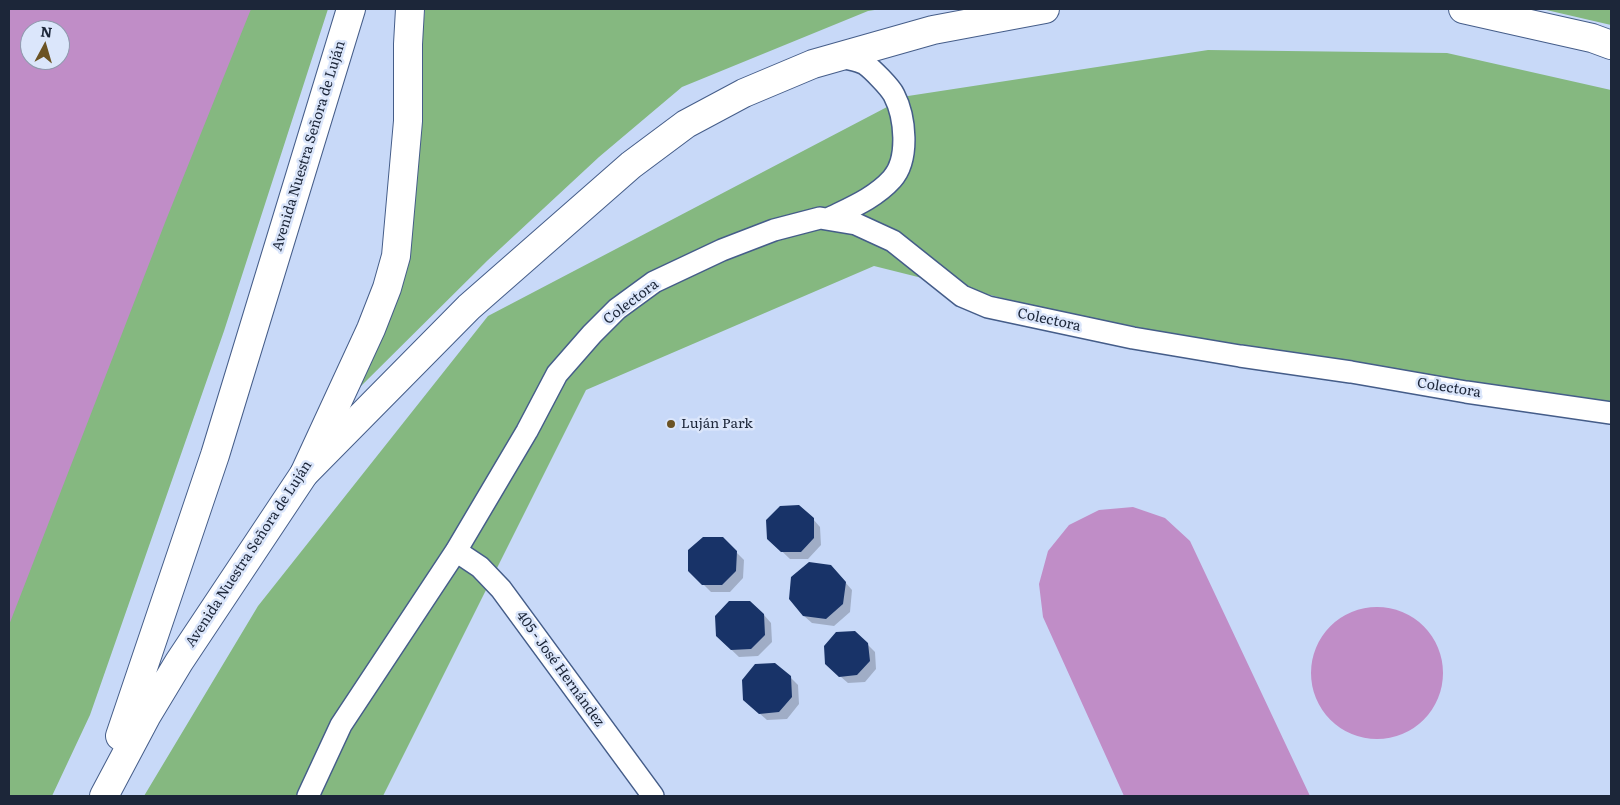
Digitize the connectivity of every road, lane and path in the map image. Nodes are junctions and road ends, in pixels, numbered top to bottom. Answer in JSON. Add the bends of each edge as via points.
{"nodes":[{"id":1,"x":351,"y":9,"type":"edge"},
{"id":2,"x":410,"y":9,"type":"edge"},
{"id":3,"x":1045,"y":9,"type":"edge"},
{"id":4,"x":1464,"y":9,"type":"edge"},
{"id":5,"x":1611,"y":45,"type":"edge"},
{"id":6,"x":839,"y":56,"type":"junction"},
{"id":7,"x":828,"y":219,"type":"junction"},
{"id":8,"x":1611,"y":413,"type":"edge"},
{"id":9,"x":304,"y":474,"type":"junction"},
{"id":10,"x":456,"y":551,"type":"junction"},
{"id":11,"x":98,"y":796,"type":"edge"},
{"id":12,"x":104,"y":796,"type":"edge"},
{"id":13,"x":308,"y":796,"type":"edge"},
{"id":14,"x":653,"y":796,"type":"edge"}],
"edges":[{"from":1,"to":11,"type":"main road","name":"Avenida Nuestra Señora de Luján","via":[[215,455],[134,699]]},
{"from":2,"to":9,"type":"main road","name":"Avenida Nuestra Señora de Luján","via":[[408,121],[396,256],[371,329]]},
{"from":3,"to":6,"type":"main road","via":[[933,30]]},
{"from":4,"to":5,"type":"main road"},
{"from":6,"to":7,"type":"street","via":[[865,64],[894,94],[903,118],[904,142],[902,161],[893,178],[871,197]]},
{"from":6,"to":9,"type":"main road","via":[[744,93],[686,124],[631,165],[469,307]]},
{"from":7,"to":8,"type":"street","name":"Colectora","via":[[856,224],[894,241],[962,296],[988,307],[1231,355]]},
{"from":7,"to":10,"type":"street","name":"Colectora","via":[[820,218],[774,230],[722,250],[654,282],[617,309],[557,374]]},
{"from":9,"to":12,"type":"main road","name":"Avenida Nuestra Señora de Luján","via":[[179,662]]},
{"from":10,"to":13,"type":"street","name":"Colectora","via":[[341,725]]},
{"from":10,"to":14,"type":"street","name":"405 - José Hernández","via":[[480,567],[501,589]]}]}
